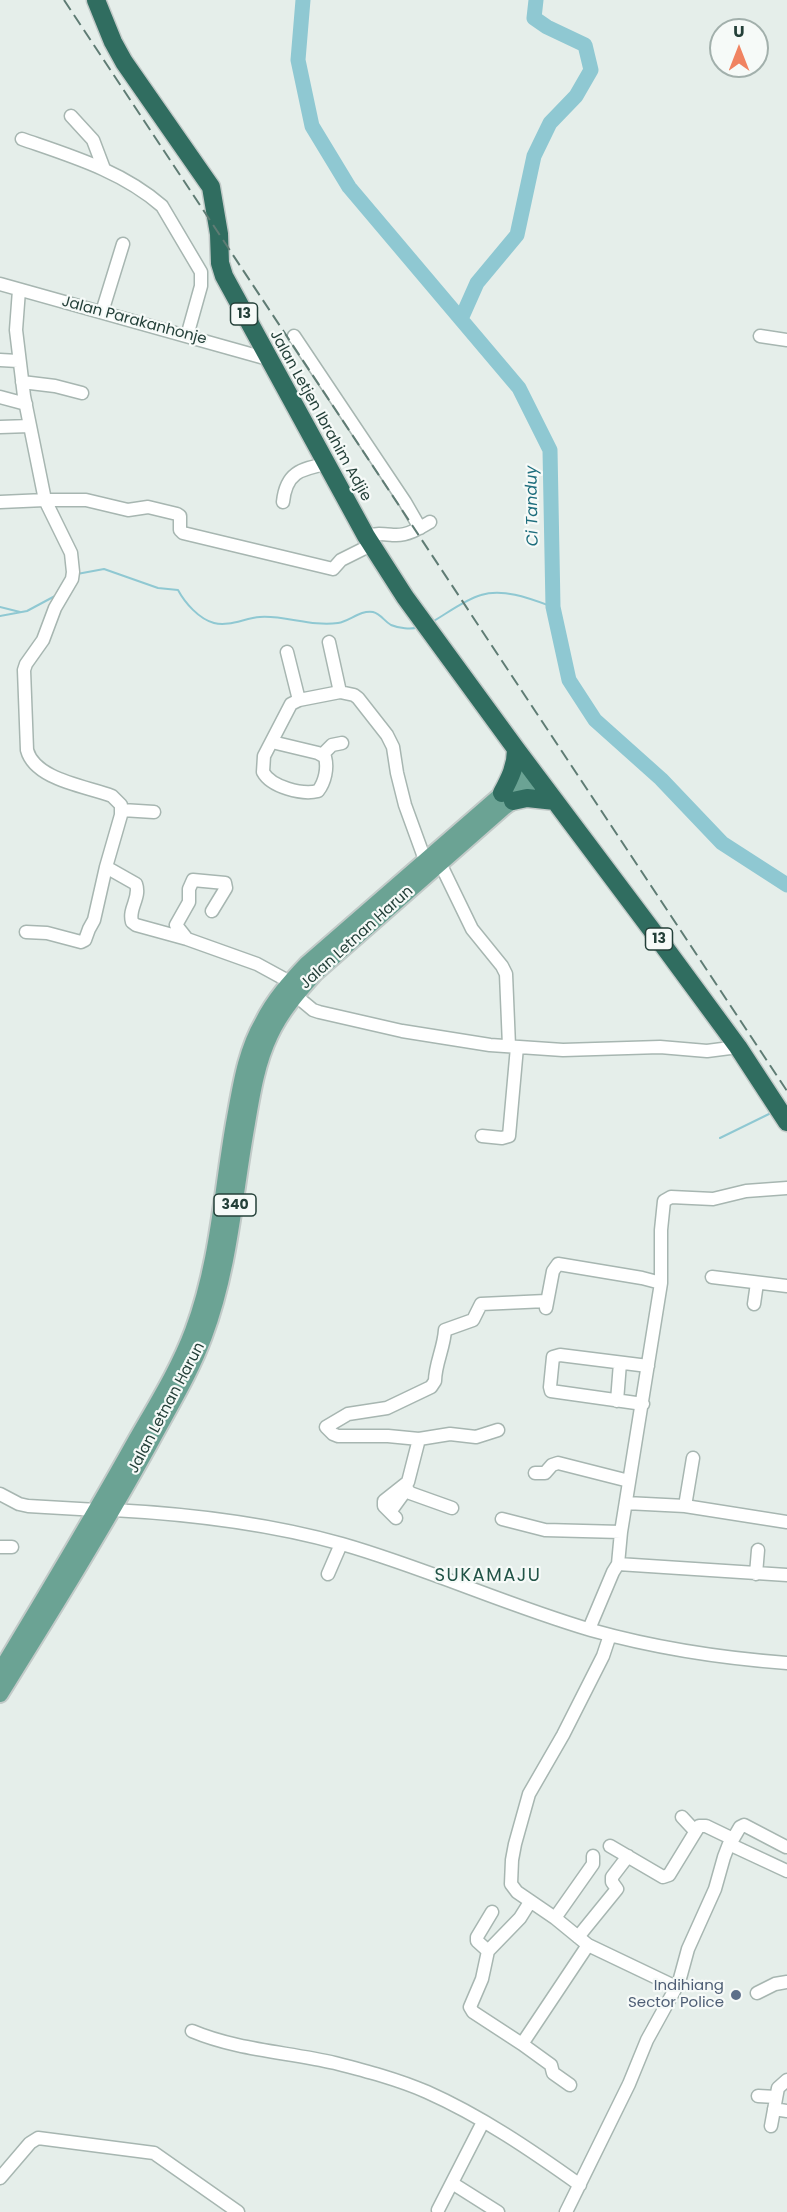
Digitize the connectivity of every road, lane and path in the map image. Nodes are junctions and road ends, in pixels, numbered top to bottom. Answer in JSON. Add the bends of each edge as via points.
{"nodes":[{"id":1,"x":96,"y":0,"type":"edge"},
{"id":2,"x":71,"y":116,"type":"dead end"},
{"id":3,"x":22,"y":139,"type":"dead end"},
{"id":4,"x":104,"y":169,"type":"junction"},
{"id":5,"x":123,"y":244,"type":"dead end"},
{"id":6,"x":0,"y":284,"type":"edge"},
{"id":7,"x":19,"y":290,"type":"junction"},
{"id":8,"x":102,"y":312,"type":"junction"},
{"id":9,"x":188,"y":336,"type":"junction"},
{"id":10,"x":294,"y":336,"type":"dead end"},
{"id":11,"x":760,"y":336,"type":"dead end"},
{"id":12,"x":787,"y":340,"type":"edge"},
{"id":13,"x":268,"y":359,"type":"junction"},
{"id":14,"x":0,"y":360,"type":"edge"},
{"id":15,"x":18,"y":361,"type":"junction"},
{"id":16,"x":22,"y":382,"type":"junction"},
{"id":17,"x":82,"y":393,"type":"dead end"},
{"id":18,"x":0,"y":397,"type":"edge"},
{"id":19,"x":26,"y":404,"type":"junction"},
{"id":20,"x":30,"y":426,"type":"junction"},
{"id":21,"x":0,"y":427,"type":"edge"},
{"id":22,"x":326,"y":464,"type":"junction"},
{"id":23,"x":45,"y":500,"type":"junction"},
{"id":24,"x":0,"y":502,"type":"edge"},
{"id":25,"x":282,"y":502,"type":"dead end"},
{"id":26,"x":368,"y":541,"type":"junction"},
{"id":27,"x":328,"y":642,"type":"dead end"},
{"id":28,"x":287,"y":652,"type":"dead end"},
{"id":29,"x":340,"y":692,"type":"junction"},
{"id":30,"x":299,"y":700,"type":"junction"},
{"id":31,"x":272,"y":742,"type":"junction"},
{"id":32,"x":342,"y":743,"type":"dead end"},
{"id":33,"x":516,"y":749,"type":"junction"},
{"id":34,"x":322,"y":755,"type":"junction"},
{"id":35,"x":535,"y":775,"type":"junction"},
{"id":36,"x":507,"y":797,"type":"junction"},
{"id":37,"x":555,"y":801,"type":"junction"},
{"id":38,"x":122,"y":810,"type":"junction"},
{"id":39,"x":154,"y":812,"type":"dead end"},
{"id":40,"x":433,"y":862,"type":"junction"},
{"id":41,"x":106,"y":867,"type":"junction"},
{"id":42,"x":212,"y":911,"type":"dead end"},
{"id":43,"x":26,"y":932,"type":"dead end"},
{"id":44,"x":187,"y":939,"type":"junction"},
{"id":45,"x":292,"y":988,"type":"junction"},
{"id":46,"x":513,"y":1046,"type":"junction"},
{"id":47,"x":738,"y":1047,"type":"junction"},
{"id":48,"x":781,"y":1112,"type":"edge"},
{"id":49,"x":482,"y":1136,"type":"dead end"},
{"id":50,"x":787,"y":1188,"type":"edge"},
{"id":51,"x":712,"y":1277,"type":"dead end"},
{"id":52,"x":661,"y":1283,"type":"junction"},
{"id":53,"x":757,"y":1283,"type":"junction"},
{"id":54,"x":787,"y":1286,"type":"edge"},
{"id":55,"x":754,"y":1304,"type":"dead end"},
{"id":56,"x":620,"y":1363,"type":"junction"},
{"id":57,"x":648,"y":1366,"type":"junction"},
{"id":58,"x":617,"y":1401,"type":"junction"},
{"id":59,"x":643,"y":1404,"type":"junction"},
{"id":60,"x":498,"y":1430,"type":"dead end"},
{"id":61,"x":419,"y":1439,"type":"junction"},
{"id":62,"x":693,"y":1458,"type":"dead end"},
{"id":63,"x":535,"y":1473,"type":"dead end"},
{"id":64,"x":629,"y":1481,"type":"junction"},
{"id":65,"x":405,"y":1488,"type":"junction"},
{"id":66,"x":0,"y":1494,"type":"edge"},
{"id":67,"x":626,"y":1503,"type":"junction"},
{"id":68,"x":685,"y":1506,"type":"junction"},
{"id":69,"x":452,"y":1508,"type":"dead end"},
{"id":70,"x":105,"y":1510,"type":"junction"},
{"id":71,"x":393,"y":1515,"type":"dead end"},
{"id":72,"x":502,"y":1520,"type":"dead end"},
{"id":73,"x":787,"y":1522,"type":"edge"},
{"id":74,"x":621,"y":1532,"type":"junction"},
{"id":75,"x":341,"y":1544,"type":"junction"},
{"id":76,"x":758,"y":1550,"type":"dead end"},
{"id":77,"x":618,"y":1564,"type":"junction"},
{"id":78,"x":328,"y":1574,"type":"dead end"},
{"id":79,"x":756,"y":1574,"type":"junction"},
{"id":80,"x":787,"y":1575,"type":"edge"},
{"id":81,"x":589,"y":1629,"type":"junction"},
{"id":82,"x":610,"y":1635,"type":"junction"},
{"id":83,"x":787,"y":1663,"type":"edge"},
{"id":84,"x":0,"y":1672,"type":"edge"},
{"id":85,"x":0,"y":1694,"type":"edge"},
{"id":86,"x":682,"y":1817,"type":"dead end"},
{"id":87,"x":695,"y":1831,"type":"junction"},
{"id":88,"x":731,"y":1842,"type":"junction"},
{"id":89,"x":610,"y":1846,"type":"dead end"},
{"id":90,"x":786,"y":1846,"type":"edge"},
{"id":91,"x":593,"y":1856,"type":"dead end"},
{"id":92,"x":628,"y":1856,"type":"junction"},
{"id":93,"x":787,"y":1871,"type":"edge"},
{"id":94,"x":530,"y":1902,"type":"junction"},
{"id":95,"x":492,"y":1912,"type":"dead end"},
{"id":96,"x":555,"y":1918,"type":"junction"},
{"id":97,"x":578,"y":1937,"type":"junction"},
{"id":98,"x":588,"y":1945,"type":"junction"},
{"id":99,"x":488,"y":1951,"type":"junction"},
{"id":100,"x":787,"y":1982,"type":"edge"},
{"id":101,"x":676,"y":1987,"type":"junction"},
{"id":102,"x":757,"y":1993,"type":"dead end"},
{"id":103,"x":192,"y":2031,"type":"dead end"},
{"id":104,"x":522,"y":2044,"type":"junction"},
{"id":105,"x":787,"y":2080,"type":"edge"},
{"id":106,"x":570,"y":2085,"type":"dead end"},
{"id":107,"x":758,"y":2096,"type":"dead end"},
{"id":108,"x":779,"y":2106,"type":"edge"},
{"id":109,"x":483,"y":2122,"type":"junction"},
{"id":110,"x":771,"y":2126,"type":"dead end"},
{"id":111,"x":0,"y":2178,"type":"edge"},
{"id":112,"x":452,"y":2183,"type":"junction"},
{"id":113,"x":580,"y":2185,"type":"junction"},
{"id":114,"x":438,"y":2210,"type":"dead end"},
{"id":115,"x":238,"y":2212,"type":"edge"},
{"id":116,"x":498,"y":2212,"type":"edge"},
{"id":117,"x":566,"y":2212,"type":"edge"}],
"edges":[{"from":1,"to":13,"type":"highway","name":"Jalan Letjen Ibrahim Adjie","number":"13","via":[[124,62],[211,187],[224,276]]},
{"from":2,"to":4,"type":"street","via":[[93,140]]},
{"from":3,"to":4,"type":"street"},
{"from":4,"to":9,"type":"street","via":[[162,206],[198,265],[201,286]]},
{"from":5,"to":8,"type":"street"},
{"from":6,"to":7,"type":"street","name":"Jalan Parakanhonje"},
{"from":7,"to":8,"type":"street","name":"Jalan Parakanhonje"},
{"from":7,"to":15,"type":"street"},
{"from":8,"to":9,"type":"street","name":"Jalan Parakanhonje"},
{"from":9,"to":13,"type":"street","name":"Jalan Parakanhonje"},
{"from":10,"to":26,"type":"street","via":[[405,502],[425,525],[398,535],[377,532]]},
{"from":11,"to":12,"type":"street"},
{"from":13,"to":22,"type":"highway","name":"Jalan Letjen Ibrahim Adjie","number":"13"},
{"from":14,"to":15,"type":"street"},
{"from":15,"to":16,"type":"street"},
{"from":16,"to":17,"type":"street"},
{"from":16,"to":19,"type":"street"},
{"from":18,"to":19,"type":"street"},
{"from":19,"to":20,"type":"street"},
{"from":20,"to":21,"type":"street"},
{"from":20,"to":23,"type":"street"},
{"from":22,"to":25,"type":"street","via":[[294,474]]},
{"from":22,"to":26,"type":"highway","name":"Jalan Letjen Ibrahim Adjie","number":"13"},
{"from":23,"to":24,"type":"street"},
{"from":23,"to":26,"type":"street","via":[[86,500],[128,510],[148,507],[180,516],[183,532],[333,569]]},
{"from":23,"to":38,"type":"street","via":[[71,553],[72,576],[43,640],[26,664],[27,750],[40,770],[112,796]]},
{"from":26,"to":33,"type":"highway","name":"Jalan Letjen Ibrahim Adjie","number":"13"},
{"from":27,"to":29,"type":"street"},
{"from":28,"to":30,"type":"street"},
{"from":29,"to":30,"type":"street"},
{"from":29,"to":40,"type":"street","via":[[358,698],[387,735],[405,805]]},
{"from":30,"to":31,"type":"street","via":[[287,710]]},
{"from":31,"to":34,"type":"street"},
{"from":31,"to":34,"type":"street","via":[[262,761],[262,772],[270,782],[282,786],[318,791],[327,763]]},
{"from":32,"to":34,"type":"street","via":[[332,745]]},
{"from":33,"to":35,"type":"highway","number":"13"},
{"from":33,"to":36,"type":"highway"},
{"from":35,"to":36,"type":"main road","name":"Jalan Letnan Harun","number":"340"},
{"from":35,"to":37,"type":"highway","number":"13"},
{"from":36,"to":37,"type":"highway"},
{"from":36,"to":40,"type":"main road","name":"Jalan Letnan Harun","number":"340"},
{"from":37,"to":47,"type":"highway","number":"13"},
{"from":38,"to":39,"type":"street"},
{"from":38,"to":41,"type":"street"},
{"from":40,"to":45,"type":"main road","name":"Jalan Letnan Harun","number":"340","via":[[337,946],[315,973]]},
{"from":40,"to":46,"type":"street","via":[[472,929],[506,974]]},
{"from":41,"to":43,"type":"street","via":[[94,920],[85,940]]},
{"from":41,"to":44,"type":"street","via":[[136,884],[138,894],[132,922]]},
{"from":42,"to":44,"type":"street","via":[[226,885],[193,880],[189,902],[176,925]]},
{"from":44,"to":45,"type":"street","via":[[258,964]]},
{"from":45,"to":46,"type":"street","via":[[319,1012],[402,1031]]},
{"from":45,"to":70,"type":"main road","name":"Jalan Letnan Harun","number":"340","via":[[261,1057],[218,1296],[194,1345],[190,1370]]},
{"from":46,"to":47,"type":"street","via":[[707,1051]]},
{"from":46,"to":49,"type":"street","via":[[509,1136]]},
{"from":47,"to":48,"type":"highway","number":"13"},
{"from":50,"to":52,"type":"street","via":[[746,1191],[713,1199],[667,1198],[662,1210]]},
{"from":51,"to":53,"type":"street"},
{"from":52,"to":57,"type":"street"},
{"from":52,"to":61,"type":"street","via":[[558,1264],[546,1306],[481,1304],[474,1320],[445,1330],[431,1387],[387,1408],[348,1414],[326,1427],[345,1437]]},
{"from":53,"to":54,"type":"street"},
{"from":53,"to":55,"type":"street"},
{"from":56,"to":57,"type":"street"},
{"from":56,"to":58,"type":"street"},
{"from":56,"to":58,"type":"street","via":[[556,1355],[550,1387],[554,1392]]},
{"from":57,"to":59,"type":"street"},
{"from":58,"to":59,"type":"street"},
{"from":59,"to":64,"type":"street"},
{"from":60,"to":61,"type":"street","via":[[476,1437],[450,1434]]},
{"from":61,"to":65,"type":"street"},
{"from":62,"to":68,"type":"street"},
{"from":63,"to":64,"type":"street","via":[[545,1473],[558,1463]]},
{"from":64,"to":67,"type":"street"},
{"from":65,"to":69,"type":"street"},
{"from":65,"to":71,"type":"street"},
{"from":66,"to":70,"type":"street","via":[[28,1506]]},
{"from":67,"to":68,"type":"street"},
{"from":67,"to":74,"type":"street"},
{"from":68,"to":73,"type":"street"},
{"from":70,"to":75,"type":"street","via":[[210,1518]]},
{"from":70,"to":84,"type":"main road","name":"Jalan Letnan Harun","number":"340"},
{"from":70,"to":85,"type":"main road","name":"Jalan Letnan Harun","number":"340"},
{"from":72,"to":74,"type":"street","via":[[545,1530]]},
{"from":74,"to":77,"type":"street"},
{"from":75,"to":78,"type":"street"},
{"from":75,"to":81,"type":"street"},
{"from":76,"to":79,"type":"street"},
{"from":77,"to":79,"type":"street"},
{"from":77,"to":81,"type":"street"},
{"from":79,"to":80,"type":"street"},
{"from":81,"to":82,"type":"street"},
{"from":82,"to":83,"type":"street","via":[[669,1649]]},
{"from":82,"to":94,"type":"street","via":[[563,1735],[534,1785],[514,1844],[512,1884]]},
{"from":86,"to":87,"type":"street"},
{"from":87,"to":88,"type":"street","via":[[706,1826]]},
{"from":87,"to":92,"type":"street","via":[[665,1877]]},
{"from":88,"to":90,"type":"street","via":[[744,1825]]},
{"from":88,"to":93,"type":"street"},
{"from":88,"to":101,"type":"street"},
{"from":89,"to":92,"type":"street"},
{"from":91,"to":96,"type":"street","via":[[593,1864]]},
{"from":92,"to":97,"type":"street","via":[[612,1878],[617,1889]]},
{"from":94,"to":96,"type":"street"},
{"from":94,"to":99,"type":"street"},
{"from":95,"to":99,"type":"street","via":[[477,1937]]},
{"from":96,"to":97,"type":"street"},
{"from":97,"to":98,"type":"street"},
{"from":98,"to":101,"type":"street"},
{"from":98,"to":104,"type":"street"},
{"from":99,"to":104,"type":"street","via":[[471,2010]]},
{"from":100,"to":102,"type":"street"},
{"from":101,"to":113,"type":"street"},
{"from":103,"to":109,"type":"street","via":[[223,2043],[390,2078],[428,2092]]},
{"from":104,"to":106,"type":"street"},
{"from":105,"to":108,"type":"street","via":[[778,2088]]},
{"from":107,"to":108,"type":"street"},
{"from":108,"to":110,"type":"street"},
{"from":109,"to":112,"type":"street"},
{"from":109,"to":113,"type":"street"},
{"from":111,"to":115,"type":"street","via":[[38,2138],[137,2150],[170,2162]]},
{"from":112,"to":114,"type":"street"},
{"from":112,"to":116,"type":"street"},
{"from":113,"to":117,"type":"street"}]}
